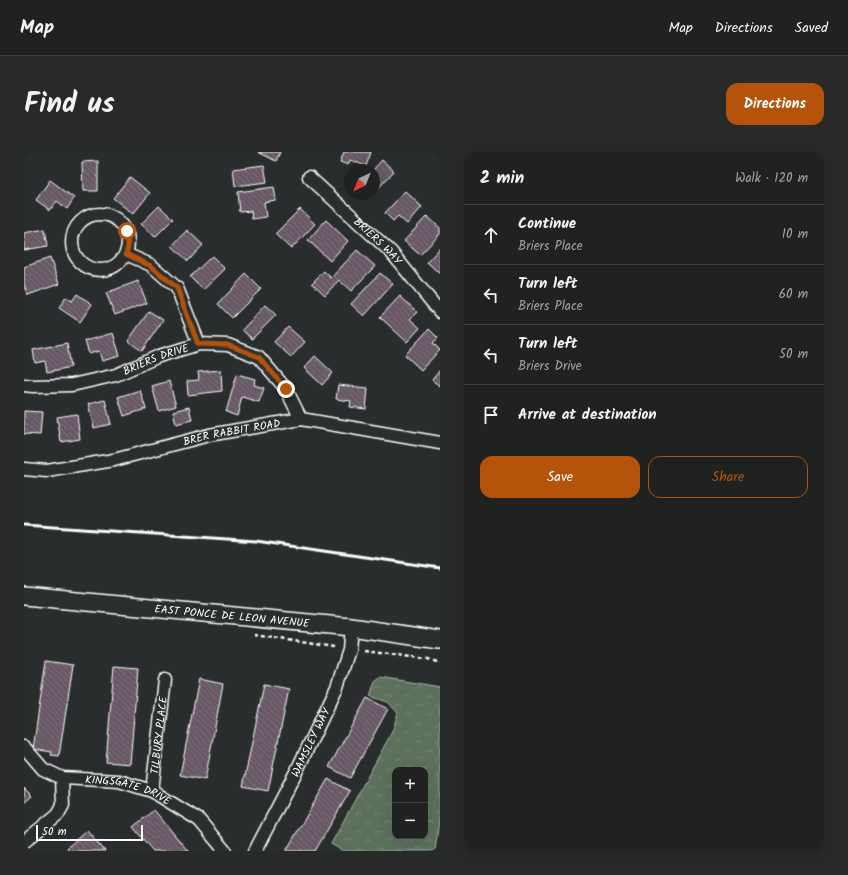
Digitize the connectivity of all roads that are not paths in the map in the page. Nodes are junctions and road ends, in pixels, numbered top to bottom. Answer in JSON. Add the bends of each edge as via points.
{"nodes":[{"id":1,"x":309,"y":177,"type":"dead end"},
{"id":2,"x":126,"y":254,"type":"junction"},
{"id":3,"x":440,"y":312,"type":"edge"},
{"id":4,"x":198,"y":344,"type":"junction"},
{"id":5,"x":24,"y":385,"type":"edge"},
{"id":6,"x":301,"y":419,"type":"junction"},
{"id":7,"x":440,"y":443,"type":"edge"},
{"id":8,"x":24,"y":469,"type":"edge"},
{"id":9,"x":24,"y":596,"type":"edge"},
{"id":10,"x":351,"y":627,"type":"junction"},
{"id":11,"x":439,"y":639,"type":"edge"},
{"id":12,"x":165,"y":680,"type":"dead end"},
{"id":13,"x":24,"y":747,"type":"edge"},
{"id":14,"x":62,"y":778,"type":"junction"},
{"id":15,"x":152,"y":791,"type":"junction"},
{"id":16,"x":24,"y":842,"type":"edge"},
{"id":17,"x":32,"y":851,"type":"edge"},
{"id":18,"x":225,"y":851,"type":"edge"},
{"id":19,"x":255,"y":851,"type":"edge"}],
"edges":[{"from":1,"to":3,"type":"street","name":"BRIERS WAY","via":[[391,252]]},
{"from":2,"to":2,"type":"street","via":[[127,231],[122,223],[102,214],[84,219],[77,226],[72,238],[73,248],[83,264],[101,270],[119,264]]},
{"from":2,"to":4,"type":"street","via":[[151,266],[177,288]]},
{"from":4,"to":5,"type":"street","name":"BRIERS DRIVE","via":[[159,356],[116,375],[87,382],[72,385]]},
{"from":4,"to":6,"type":"street","name":"BRIERS DRIVE","via":[[228,345],[259,357],[286,389]]},
{"from":6,"to":7,"type":"street","name":"BRER RABBIT ROAD"},
{"from":6,"to":8,"type":"street","name":"BRER RABBIT ROAD","via":[[209,435],[114,460],[47,471]]},
{"from":9,"to":10,"type":"main road","name":"EAST PONCE DE LEON AVENUE"},
{"from":10,"to":11,"type":"main road","name":"EAST PONCE DE LEON AVENUE"},
{"from":10,"to":19,"type":"street","name":"WAMSLEY WAY","via":[[349,650],[337,687]]},
{"from":12,"to":15,"type":"street","name":"TILBURY PLACE"},
{"from":13,"to":14,"type":"street","name":"KINGSGATE DRIVE","via":[[43,769]]},
{"from":14,"to":15,"type":"street","name":"KINGSGATE DRIVE","via":[[119,781]]},
{"from":14,"to":16,"type":"street","via":[[63,805],[58,814]]},
{"from":15,"to":18,"type":"street","name":"KINGSGATE DRIVE","via":[[199,820]]},
{"from":16,"to":17,"type":"street"}]}
